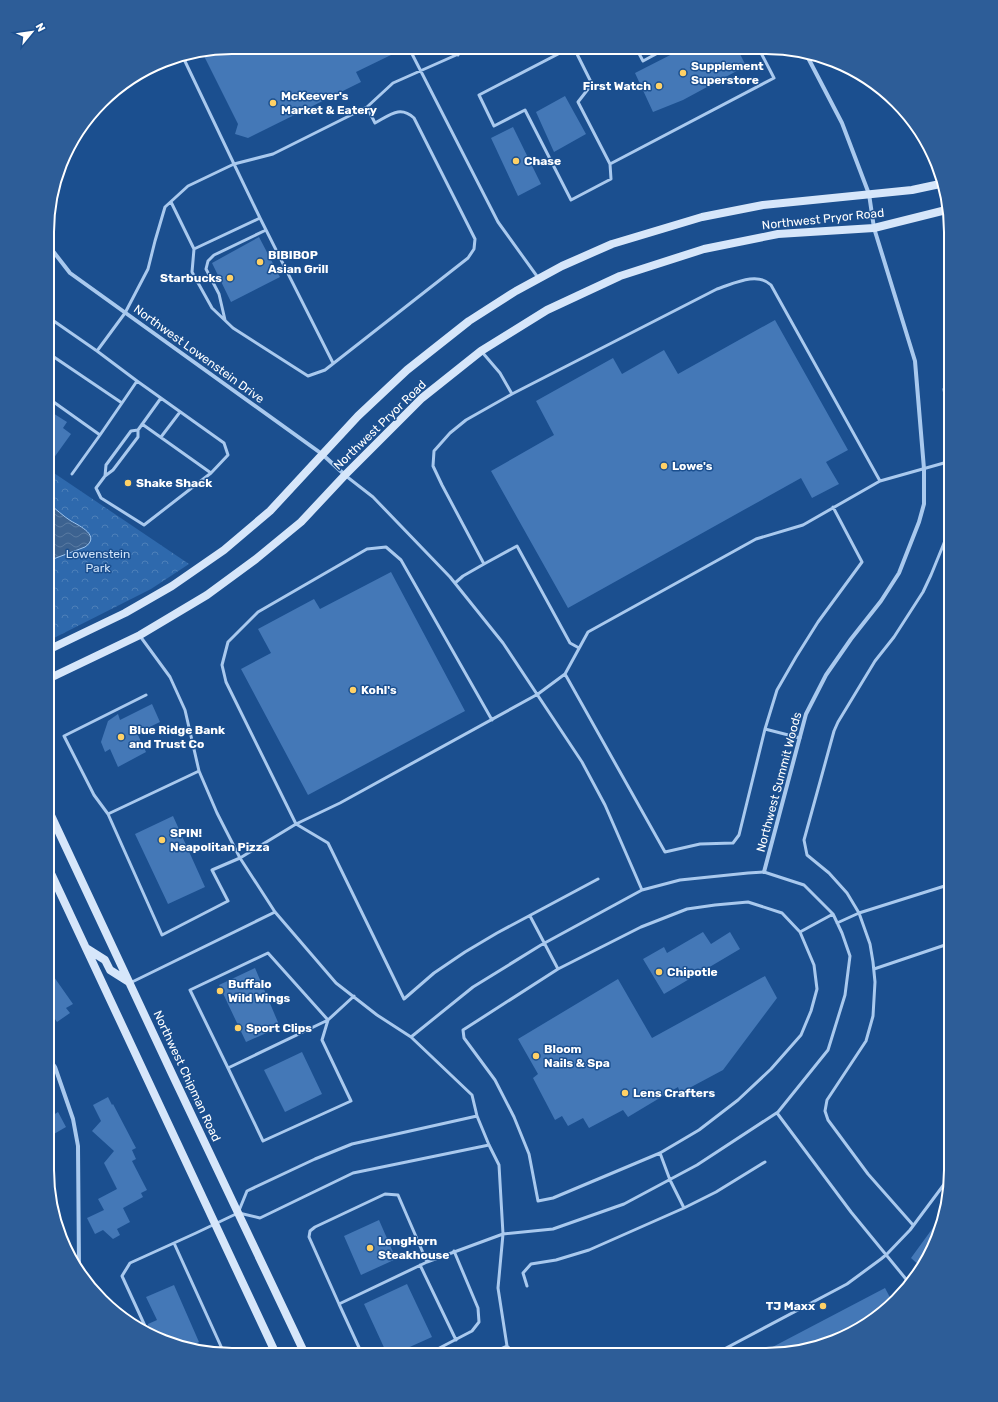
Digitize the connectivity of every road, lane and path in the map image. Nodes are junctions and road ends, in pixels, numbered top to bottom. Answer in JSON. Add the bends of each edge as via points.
{"nodes":[{"id":1,"x":412,"y":54,"type":"edge"},
{"id":2,"x":558,"y":54,"type":"edge"},
{"id":3,"x":577,"y":54,"type":"edge"},
{"id":4,"x":640,"y":54,"type":"edge"},
{"id":5,"x":655,"y":54,"type":"edge"},
{"id":6,"x":762,"y":54,"type":"edge"},
{"id":7,"x":458,"y":55,"type":"edge"},
{"id":8,"x":809,"y":59,"type":"edge"},
{"id":9,"x":185,"y":60,"type":"edge"},
{"id":10,"x":421,"y":70,"type":"junction"},
{"id":11,"x":367,"y":107,"type":"junction"},
{"id":12,"x":234,"y":164,"type":"junction"},
{"id":13,"x":610,"y":164,"type":"junction"},
{"id":14,"x":938,"y":185,"type":"edge"},
{"id":15,"x":869,"y":194,"type":"junction"},
{"id":16,"x":171,"y":202,"type":"junction"},
{"id":17,"x":942,"y":211,"type":"edge"},
{"id":18,"x":260,"y":218,"type":"junction"},
{"id":19,"x":874,"y":228,"type":"junction"},
{"id":20,"x":266,"y":230,"type":"junction"},
{"id":21,"x":194,"y":249,"type":"junction"},
{"id":22,"x":54,"y":252,"type":"edge"},
{"id":23,"x":539,"y":278,"type":"junction"},
{"id":24,"x":125,"y":313,"type":"junction"},
{"id":25,"x":225,"y":320,"type":"junction"},
{"id":26,"x":54,"y":321,"type":"edge"},
{"id":27,"x":97,"y":351,"type":"junction"},
{"id":28,"x":481,"y":351,"type":"junction"},
{"id":29,"x":54,"y":357,"type":"edge"},
{"id":30,"x":333,"y":363,"type":"junction"},
{"id":31,"x":137,"y":381,"type":"junction"},
{"id":32,"x":512,"y":394,"type":"junction"},
{"id":33,"x":161,"y":398,"type":"junction"},
{"id":34,"x":54,"y":402,"type":"edge"},
{"id":35,"x":122,"y":403,"type":"junction"},
{"id":36,"x":180,"y":412,"type":"junction"},
{"id":37,"x":142,"y":424,"type":"junction"},
{"id":38,"x":138,"y":430,"type":"junction"},
{"id":39,"x":100,"y":435,"type":"junction"},
{"id":40,"x":161,"y":437,"type":"junction"},
{"id":41,"x":322,"y":454,"type":"junction"},
{"id":42,"x":944,"y":463,"type":"edge"},
{"id":43,"x":924,"y":469,"type":"junction"},
{"id":44,"x":212,"y":473,"type":"junction"},
{"id":45,"x":72,"y":474,"type":"dead end"},
{"id":46,"x":345,"y":475,"type":"junction"},
{"id":47,"x":105,"y":476,"type":"junction"},
{"id":48,"x":880,"y":480,"type":"junction"},
{"id":49,"x":833,"y":507,"type":"junction"},
{"id":50,"x":944,"y":543,"type":"edge"},
{"id":51,"x":484,"y":564,"type":"junction"},
{"id":52,"x":455,"y":583,"type":"junction"},
{"id":53,"x":140,"y":635,"type":"junction"},
{"id":54,"x":54,"y":647,"type":"edge"},
{"id":55,"x":580,"y":648,"type":"junction"},
{"id":56,"x":565,"y":674,"type":"junction"},
{"id":57,"x":54,"y":676,"type":"edge"},
{"id":58,"x":538,"y":694,"type":"junction"},
{"id":59,"x":146,"y":695,"type":"dead end"},
{"id":60,"x":492,"y":720,"type":"junction"},
{"id":61,"x":765,"y":729,"type":"junction"},
{"id":62,"x":800,"y":738,"type":"junction"},
{"id":63,"x":199,"y":771,"type":"junction"},
{"id":64,"x":108,"y":814,"type":"junction"},
{"id":65,"x":54,"y":822,"type":"edge"},
{"id":66,"x":296,"y":824,"type":"junction"},
{"id":67,"x":240,"y":858,"type":"junction"},
{"id":68,"x":764,"y":872,"type":"junction"},
{"id":69,"x":598,"y":879,"type":"dead end"},
{"id":70,"x":54,"y":880,"type":"edge"},
{"id":71,"x":944,"y":886,"type":"edge"},
{"id":72,"x":642,"y":890,"type":"junction"},
{"id":73,"x":275,"y":912,"type":"junction"},
{"id":74,"x":859,"y":913,"type":"junction"},
{"id":75,"x":833,"y":914,"type":"junction"},
{"id":76,"x":530,"y":916,"type":"junction"},
{"id":77,"x":837,"y":923,"type":"junction"},
{"id":78,"x":800,"y":932,"type":"junction"},
{"id":79,"x":544,"y":943,"type":"junction"},
{"id":80,"x":944,"y":945,"type":"edge"},
{"id":81,"x":85,"y":948,"type":"junction"},
{"id":82,"x":558,"y":969,"type":"junction"},
{"id":83,"x":874,"y":969,"type":"junction"},
{"id":84,"x":130,"y":983,"type":"junction"},
{"id":85,"x":354,"y":996,"type":"junction"},
{"id":86,"x":328,"y":1020,"type":"junction"},
{"id":87,"x":411,"y":1037,"type":"junction"},
{"id":88,"x":54,"y":1066,"type":"edge"},
{"id":89,"x":228,"y":1068,"type":"junction"},
{"id":90,"x":777,"y":1113,"type":"junction"},
{"id":91,"x":477,"y":1116,"type":"junction"},
{"id":92,"x":489,"y":1145,"type":"junction"},
{"id":93,"x":660,"y":1153,"type":"junction"},
{"id":94,"x":765,"y":1162,"type":"dead end"},
{"id":95,"x":670,"y":1180,"type":"junction"},
{"id":96,"x":943,"y":1185,"type":"edge"},
{"id":97,"x":684,"y":1208,"type":"junction"},
{"id":98,"x":238,"y":1213,"type":"junction"},
{"id":99,"x":215,"y":1224,"type":"junction"},
{"id":100,"x":913,"y":1225,"type":"junction"},
{"id":101,"x":503,"y":1234,"type":"junction"},
{"id":102,"x":174,"y":1244,"type":"junction"},
{"id":103,"x":454,"y":1251,"type":"junction"},
{"id":104,"x":887,"y":1254,"type":"junction"},
{"id":105,"x":79,"y":1261,"type":"edge"},
{"id":106,"x":427,"y":1262,"type":"junction"},
{"id":107,"x":420,"y":1265,"type":"junction"},
{"id":108,"x":906,"y":1279,"type":"edge"},
{"id":109,"x":527,"y":1286,"type":"dead end"},
{"id":110,"x":339,"y":1304,"type":"junction"},
{"id":111,"x":144,"y":1325,"type":"edge"},
{"id":112,"x":456,"y":1340,"type":"junction"},
{"id":113,"x":507,"y":1346,"type":"joint"},
{"id":114,"x":221,"y":1348,"type":"edge"},
{"id":115,"x":274,"y":1348,"type":"edge"},
{"id":116,"x":302,"y":1348,"type":"edge"},
{"id":117,"x":359,"y":1348,"type":"edge"},
{"id":118,"x":440,"y":1348,"type":"edge"},
{"id":119,"x":502,"y":1348,"type":"edge"},
{"id":120,"x":726,"y":1348,"type":"edge"}],
"edges":[{"from":1,"to":10,"type":"lane"},
{"from":2,"to":13,"type":"lane","via":[[479,95],[494,126],[525,110],[571,200],[611,179]]},
{"from":3,"to":13,"type":"lane","via":[[592,84],[578,102]]},
{"from":4,"to":5,"type":"lane","via":[[643,60]]},
{"from":6,"to":13,"type":"lane","via":[[774,78]]},
{"from":7,"to":10,"type":"lane"},
{"from":8,"to":15,"type":"street","name":"Northwest Summit Woods","via":[[842,123]]},
{"from":9,"to":12,"type":"lane"},
{"from":10,"to":11,"type":"lane","via":[[393,83]]},
{"from":10,"to":23,"type":"lane","via":[[498,222]]},
{"from":11,"to":12,"type":"lane","via":[[273,154]]},
{"from":11,"to":30,"type":"lane","via":[[375,123],[400,111],[414,118],[475,239],[474,249],[468,258]]},
{"from":12,"to":16,"type":"lane","via":[[188,186]]},
{"from":12,"to":18,"type":"lane"},
{"from":14,"to":15,"type":"main road","name":"Northwest Pryor Road"},
{"from":15,"to":19,"type":"street","name":"Northwest Summit Woods"},
{"from":15,"to":23,"type":"main road","name":"Northwest Pryor Road","via":[[763,205],[702,217],[612,244]]},
{"from":16,"to":21,"type":"lane"},
{"from":16,"to":24,"type":"lane","via":[[166,207],[154,241],[148,269]]},
{"from":17,"to":19,"type":"main road","name":"Northwest Pryor Road"},
{"from":18,"to":20,"type":"lane"},
{"from":18,"to":21,"type":"lane"},
{"from":19,"to":28,"type":"main road","name":"Northwest Pryor Road","via":[[778,234],[696,251],[620,276],[547,310]]},
{"from":19,"to":43,"type":"street","name":"Northwest Summit Woods","via":[[915,361]]},
{"from":20,"to":25,"type":"lane","via":[[214,255],[208,261],[206,269],[219,294]]},
{"from":20,"to":30,"type":"lane"},
{"from":21,"to":25,"type":"lane","via":[[192,272],[212,308]]},
{"from":22,"to":24,"type":"street","name":"Northwest Lowenstein Drive","via":[[70,273]]},
{"from":23,"to":41,"type":"main road","name":"Northwest Pryor Road","via":[[468,321],[407,370]]},
{"from":24,"to":27,"type":"lane"},
{"from":24,"to":41,"type":"street","name":"Northwest Lowenstein Drive"},
{"from":25,"to":30,"type":"lane","via":[[233,328],[308,376],[325,370]]},
{"from":26,"to":27,"type":"lane"},
{"from":27,"to":31,"type":"lane"},
{"from":28,"to":32,"type":"lane","via":[[500,373]]},
{"from":28,"to":46,"type":"main road","name":"Northwest Pryor Road","via":[[422,398]]},
{"from":29,"to":35,"type":"lane"},
{"from":31,"to":33,"type":"lane"},
{"from":31,"to":35,"type":"lane"},
{"from":32,"to":48,"type":"lane","via":[[718,289],[747,279],[762,279],[771,285]]},
{"from":32,"to":51,"type":"lane","via":[[466,420],[434,451],[433,466]]},
{"from":33,"to":36,"type":"lane"},
{"from":33,"to":37,"type":"lane"},
{"from":34,"to":39,"type":"lane"},
{"from":35,"to":39,"type":"lane"},
{"from":36,"to":40,"type":"lane"},
{"from":36,"to":44,"type":"lane","via":[[224,443],[228,455]]},
{"from":37,"to":38,"type":"lane"},
{"from":37,"to":40,"type":"lane"},
{"from":38,"to":47,"type":"lane","via":[[138,437],[113,470]]},
{"from":38,"to":47,"type":"lane","via":[[131,431],[118,448],[106,465]]},
{"from":39,"to":45,"type":"lane"},
{"from":40,"to":44,"type":"lane"},
{"from":41,"to":46,"type":"street","name":"Northwest Lowenstein Drive"},
{"from":41,"to":54,"type":"main road","name":"Northwest Pryor Road","via":[[270,511],[224,550],[172,586],[125,613]]},
{"from":42,"to":43,"type":"lane"},
{"from":43,"to":48,"type":"lane"},
{"from":43,"to":62,"type":"street","name":"Northwest Summit Woods","via":[[924,504],[899,573],[826,675],[806,714]]},
{"from":44,"to":47,"type":"lane","via":[[144,525],[101,498],[96,488]]},
{"from":46,"to":52,"type":"lane","via":[[373,497]]},
{"from":46,"to":53,"type":"main road","name":"Northwest Pryor Road","via":[[301,522],[256,559],[207,595]]},
{"from":48,"to":49,"type":"lane"},
{"from":49,"to":55,"type":"lane","via":[[803,525],[756,539],[588,632]]},
{"from":49,"to":61,"type":"lane","via":[[862,562],[796,657],[777,690]]},
{"from":50,"to":74,"type":"lane","via":[[923,592],[838,722],[804,840],[807,855],[829,873],[847,893]]},
{"from":51,"to":52,"type":"lane"},
{"from":51,"to":55,"type":"lane","via":[[517,546],[570,644]]},
{"from":52,"to":58,"type":"lane","via":[[503,643]]},
{"from":53,"to":57,"type":"main road","name":"Northwest Pryor Road"},
{"from":53,"to":63,"type":"lane","via":[[170,678],[185,710]]},
{"from":55,"to":56,"type":"lane"},
{"from":56,"to":58,"type":"lane"},
{"from":56,"to":61,"type":"lane","via":[[665,852],[700,844],[733,843],[739,835]]},
{"from":58,"to":60,"type":"lane"},
{"from":58,"to":72,"type":"lane","via":[[586,768]]},
{"from":59,"to":64,"type":"lane","via":[[64,736],[94,795]]},
{"from":60,"to":66,"type":"lane","via":[[340,803]]},
{"from":60,"to":66,"type":"lane","via":[[401,560],[386,548],[367,549],[258,612],[228,642],[222,665],[226,682]]},
{"from":61,"to":62,"type":"lane"},
{"from":62,"to":68,"type":"street","name":"Northwest Summit Woods"},
{"from":63,"to":64,"type":"lane"},
{"from":63,"to":67,"type":"lane"},
{"from":64,"to":67,"type":"lane","via":[[162,935],[228,901],[212,870]]},
{"from":65,"to":84,"type":"main road","name":"Northwest Chipman Road"},
{"from":66,"to":67,"type":"lane"},
{"from":66,"to":76,"type":"lane","via":[[328,843],[404,999],[434,973],[465,952]]},
{"from":67,"to":73,"type":"lane"},
{"from":68,"to":72,"type":"lane","via":[[680,880]]},
{"from":68,"to":75,"type":"lane","via":[[804,884]]},
{"from":69,"to":76,"type":"lane"},
{"from":70,"to":81,"type":"main road"},
{"from":71,"to":74,"type":"lane"},
{"from":72,"to":79,"type":"lane"},
{"from":73,"to":84,"type":"lane"},
{"from":73,"to":85,"type":"lane","via":[[336,983]]},
{"from":74,"to":77,"type":"lane"},
{"from":74,"to":83,"type":"lane","via":[[870,944]]},
{"from":75,"to":77,"type":"lane"},
{"from":75,"to":78,"type":"lane"},
{"from":76,"to":79,"type":"lane"},
{"from":77,"to":90,"type":"lane","via":[[850,956],[845,995],[828,1050]]},
{"from":78,"to":82,"type":"lane","via":[[782,913],[748,902],[715,904],[687,909],[641,926]]},
{"from":78,"to":93,"type":"lane","via":[[814,966],[817,989],[801,1035],[772,1070],[738,1100],[699,1130]]},
{"from":79,"to":82,"type":"lane"},
{"from":79,"to":87,"type":"lane","via":[[473,987]]},
{"from":80,"to":83,"type":"lane"},
{"from":81,"to":84,"type":"main road","via":[[105,960],[110,970]]},
{"from":81,"to":99,"type":"main road"},
{"from":82,"to":93,"type":"lane","via":[[462,1030],[464,1038],[495,1080],[514,1117],[529,1154],[538,1201],[553,1198]]},
{"from":83,"to":100,"type":"lane","via":[[873,1016],[866,1041],[827,1100],[825,1111],[828,1120],[868,1174]]},
{"from":84,"to":98,"type":"main road","name":"Northwest Chipman Road"},
{"from":85,"to":86,"type":"lane"},
{"from":85,"to":87,"type":"lane"},
{"from":86,"to":89,"type":"lane"},
{"from":86,"to":89,"type":"lane","via":[[268,953],[190,990]]},
{"from":86,"to":89,"type":"lane","via":[[322,1040],[351,1101],[263,1141]]},
{"from":87,"to":91,"type":"lane","via":[[472,1095]]},
{"from":88,"to":105,"type":"street","via":[[73,1119],[78,1146]]},
{"from":90,"to":95,"type":"lane","via":[[697,1166]]},
{"from":90,"to":104,"type":"lane","via":[[851,1212]]},
{"from":91,"to":92,"type":"lane"},
{"from":91,"to":98,"type":"lane","via":[[352,1144],[315,1158],[248,1192]]},
{"from":92,"to":98,"type":"lane","via":[[353,1173],[260,1218]]},
{"from":92,"to":101,"type":"lane","via":[[499,1165]]},
{"from":93,"to":95,"type":"lane"},
{"from":94,"to":97,"type":"lane"},
{"from":95,"to":97,"type":"lane"},
{"from":95,"to":101,"type":"lane","via":[[624,1204],[553,1229]]},
{"from":96,"to":100,"type":"lane"},
{"from":97,"to":109,"type":"lane","via":[[589,1250],[531,1264],[524,1273]]},
{"from":98,"to":99,"type":"lane"},
{"from":98,"to":116,"type":"main road","name":"Northwest Chipman Road"},
{"from":99,"to":102,"type":"lane"},
{"from":99,"to":115,"type":"main road"},
{"from":100,"to":104,"type":"lane"},
{"from":101,"to":103,"type":"lane"},
{"from":101,"to":113,"type":"lane","via":[[498,1288]]},
{"from":102,"to":111,"type":"lane","via":[[130,1263],[122,1276]]},
{"from":102,"to":114,"type":"lane"},
{"from":103,"to":106,"type":"lane"},
{"from":103,"to":112,"type":"lane","via":[[478,1308],[479,1322],[472,1331]]},
{"from":104,"to":108,"type":"lane"},
{"from":104,"to":120,"type":"lane","via":[[847,1284]]},
{"from":106,"to":107,"type":"lane"},
{"from":106,"to":110,"type":"lane","via":[[398,1195],[385,1194],[315,1226],[309,1236]]},
{"from":107,"to":110,"type":"lane"},
{"from":107,"to":112,"type":"lane"},
{"from":110,"to":117,"type":"lane"},
{"from":112,"to":118,"type":"lane"},
{"from":113,"to":119,"type":"lane"}]}
